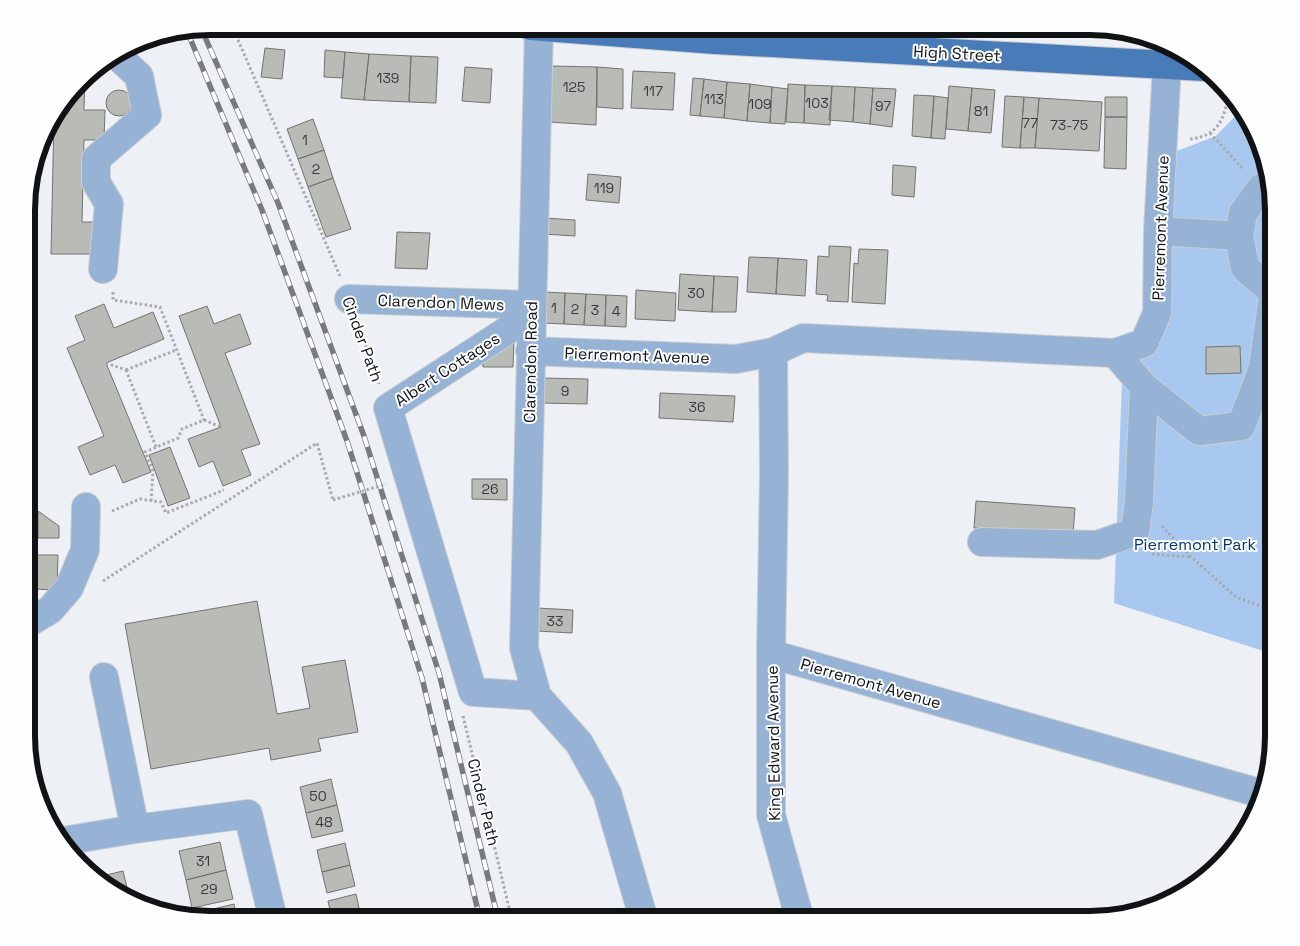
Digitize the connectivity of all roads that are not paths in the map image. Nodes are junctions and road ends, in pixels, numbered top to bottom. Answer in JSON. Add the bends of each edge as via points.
{"nodes":[{"id":1,"x":538,"y":35,"type":"edge"},
{"id":2,"x":790,"y":35,"type":"edge"},
{"id":3,"x":902,"y":38,"type":"edge"},
{"id":4,"x":121,"y":59,"type":"edge"},
{"id":5,"x":1167,"y":64,"type":"junction"},
{"id":6,"x":1188,"y":66,"type":"edge"},
{"id":7,"x":1264,"y":189,"type":"edge"},
{"id":8,"x":1158,"y":231,"type":"junction"},
{"id":9,"x":1239,"y":236,"type":"junction"},
{"id":10,"x":103,"y":269,"type":"road end"},
{"id":11,"x":1265,"y":285,"type":"edge"},
{"id":12,"x":350,"y":299,"type":"road end"},
{"id":13,"x":531,"y":310,"type":"junction"},
{"id":14,"x":530,"y":352,"type":"junction"},
{"id":15,"x":773,"y":352,"type":"junction"},
{"id":16,"x":1115,"y":353,"type":"junction"},
{"id":17,"x":1265,"y":354,"type":"edge"},
{"id":18,"x":1144,"y":387,"type":"junction"},
{"id":19,"x":86,"y":515,"type":"road end"},
{"id":20,"x":982,"y":542,"type":"dead end"},
{"id":21,"x":35,"y":619,"type":"edge"},
{"id":22,"x":771,"y":654,"type":"junction"},
{"id":23,"x":104,"y":677,"type":"dead end"},
{"id":24,"x":537,"y":696,"type":"junction"},
{"id":25,"x":1256,"y":792,"type":"edge"},
{"id":26,"x":136,"y":829,"type":"junction"},
{"id":27,"x":70,"y":840,"type":"edge"},
{"id":28,"x":271,"y":911,"type":"edge"},
{"id":29,"x":641,"y":911,"type":"edge"},
{"id":30,"x":798,"y":911,"type":"edge"}],
"edges":[{"from":1,"to":13,"type":"street","name":"Clarendon Road"},
{"from":2,"to":3,"type":"main road","name":"High Street"},
{"from":3,"to":5,"type":"main road","name":"High Street"},
{"from":4,"to":10,"type":"street","via":[[139,76],[147,115],[96,159],[96,182],[109,204]]},
{"from":5,"to":6,"type":"main road","name":"High Street"},
{"from":5,"to":8,"type":"street","name":"Pierremont Avenue"},
{"from":7,"to":9,"type":"street","via":[[1243,213]]},
{"from":8,"to":9,"type":"street"},
{"from":8,"to":16,"type":"street","name":"Pierremont Avenue","via":[[1156,312],[1144,343]]},
{"from":9,"to":11,"type":"street","via":[[1245,268]]},
{"from":12,"to":13,"type":"street","name":"Clarendon Mews"},
{"from":13,"to":14,"type":"street","name":"Clarendon Road"},
{"from":13,"to":24,"type":"street","name":"Albert Cottages","via":[[388,408],[473,692]]},
{"from":14,"to":15,"type":"street","name":"Pierremont Avenue","via":[[736,359]]},
{"from":14,"to":24,"type":"street","name":"Clarendon Road","via":[[524,648]]},
{"from":15,"to":16,"type":"street","name":"Pierremont Avenue","via":[[803,338]]},
{"from":15,"to":22,"type":"street"},
{"from":16,"to":18,"type":"street"},
{"from":17,"to":18,"type":"street","via":[[1263,368],[1241,426],[1199,431]]},
{"from":18,"to":20,"type":"street","via":[[1135,532],[1097,545]]},
{"from":19,"to":21,"type":"street","via":[[85,550],[69,588],[50,610]]},
{"from":22,"to":25,"type":"street","name":"Pierremont Avenue"},
{"from":22,"to":30,"type":"street","name":"King Edward Avenue","via":[[771,815]]},
{"from":23,"to":26,"type":"street"},
{"from":24,"to":29,"type":"street","via":[[579,743],[608,793]]},
{"from":26,"to":27,"type":"street"},
{"from":26,"to":28,"type":"street","via":[[248,814]]}]}
